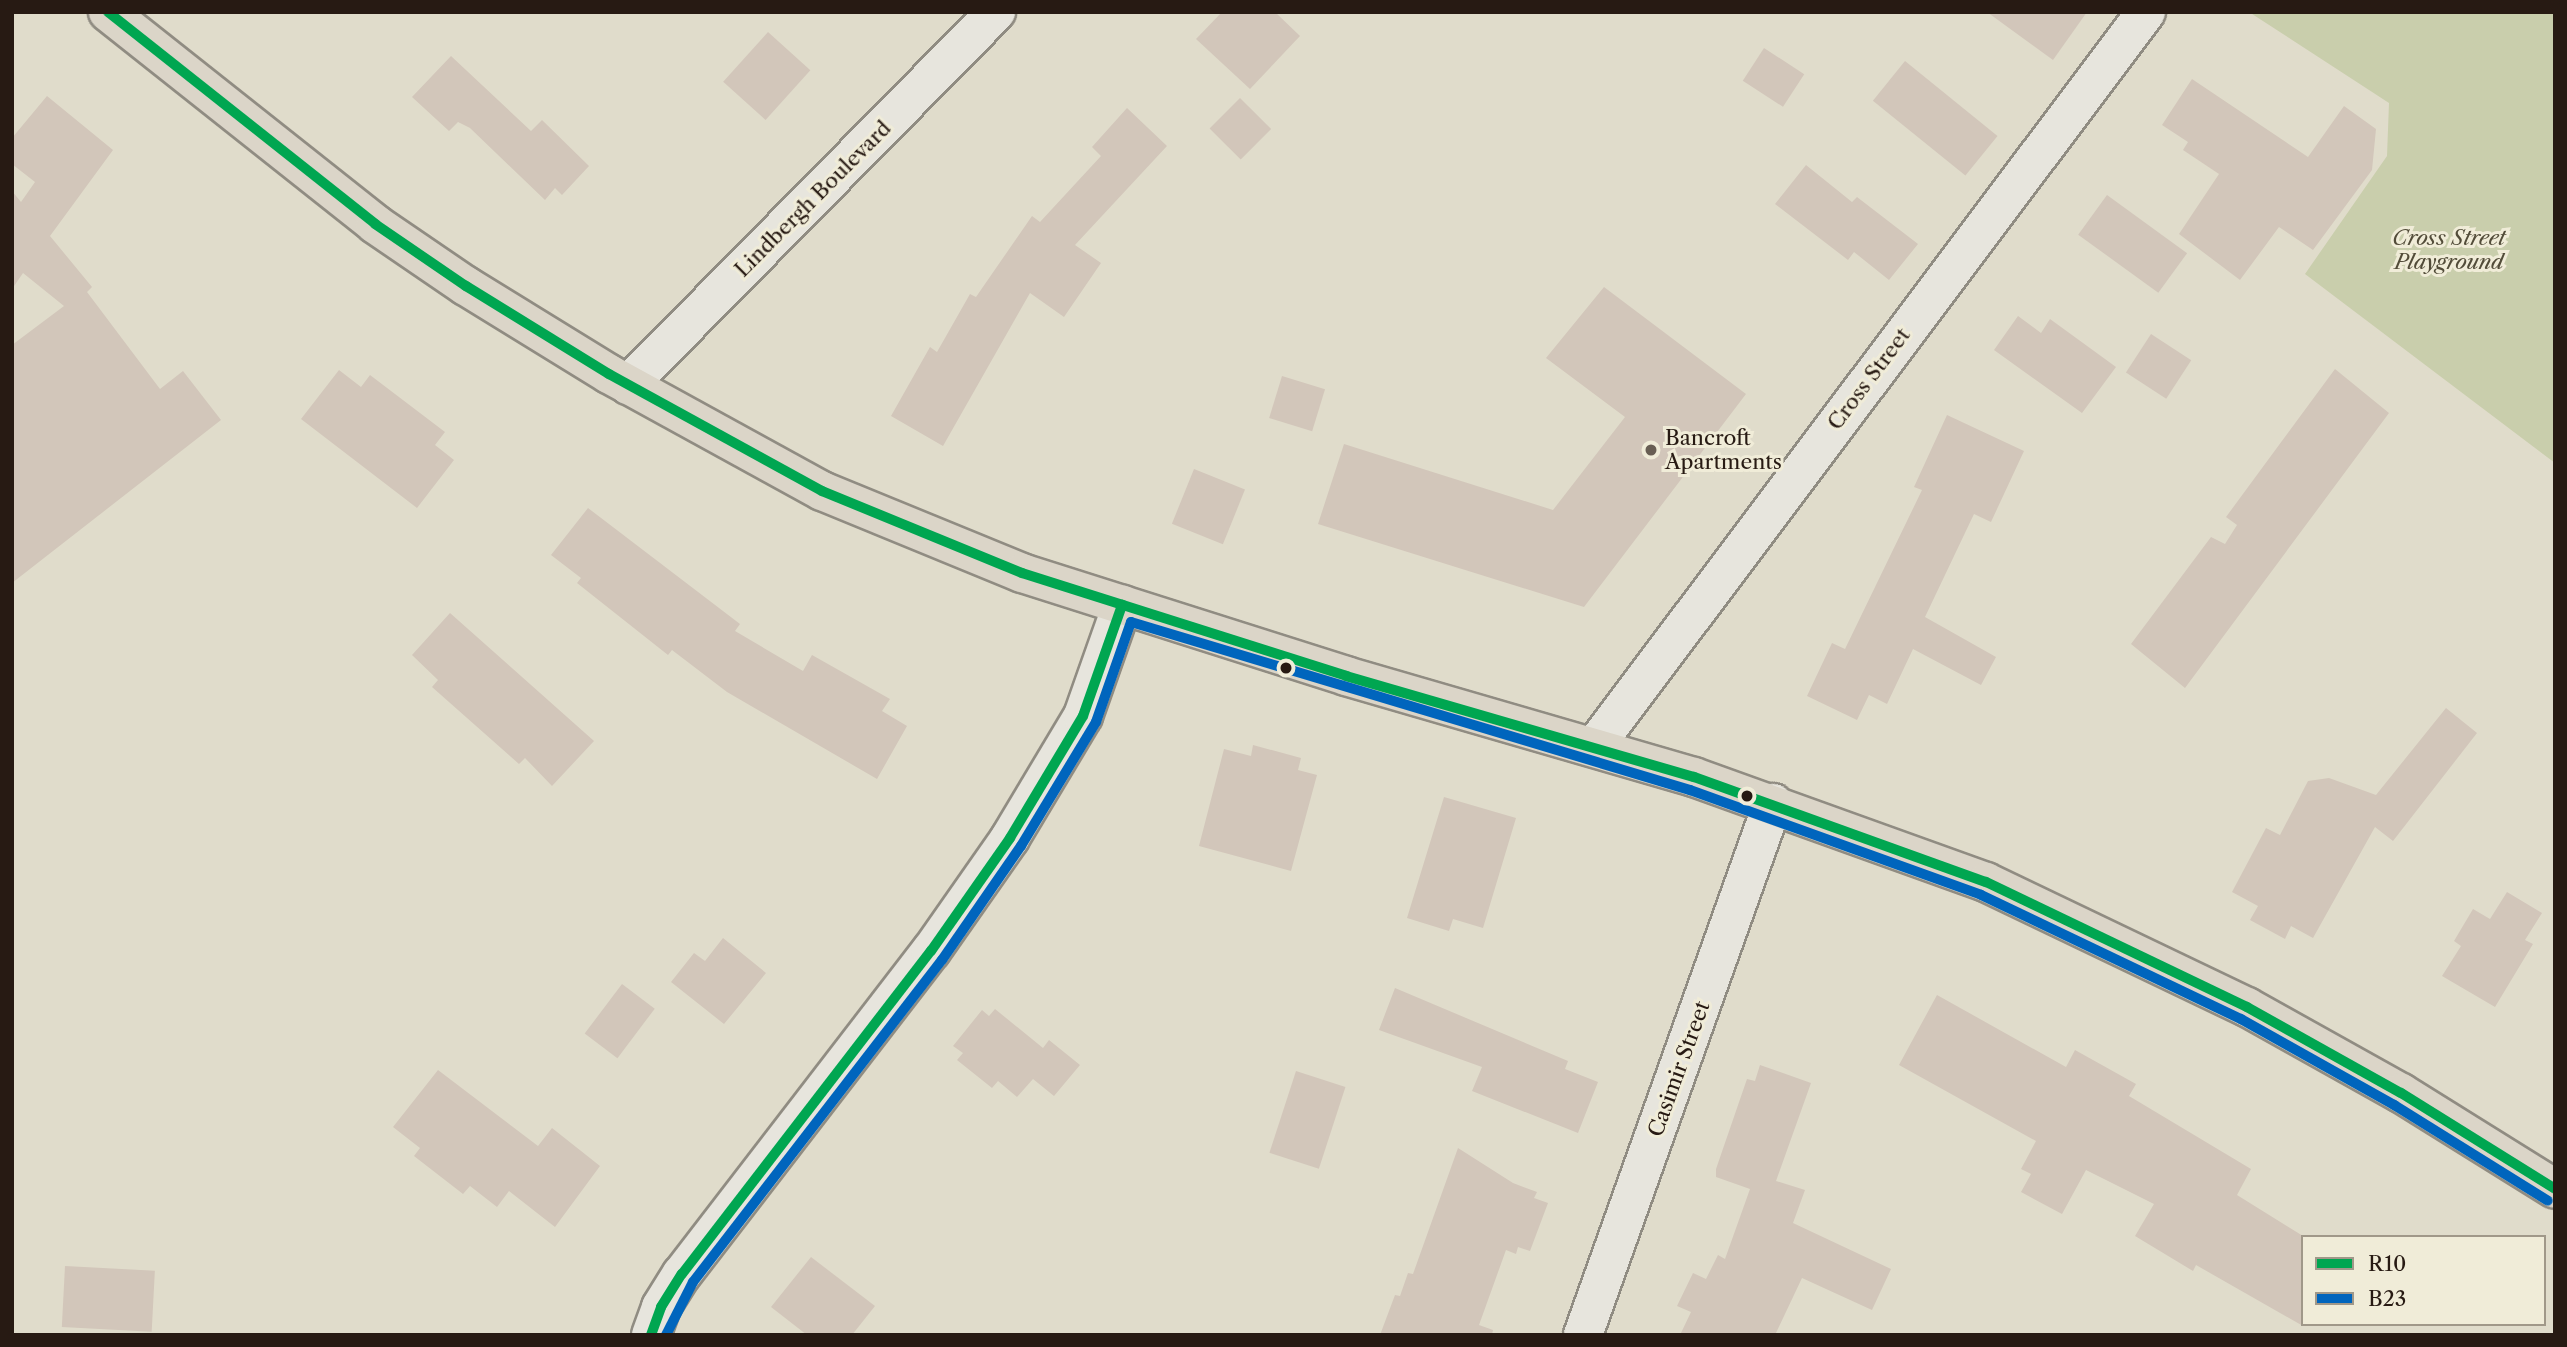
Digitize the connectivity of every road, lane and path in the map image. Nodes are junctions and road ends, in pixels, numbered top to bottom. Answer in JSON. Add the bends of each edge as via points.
{"nodes":[{"id":1,"x":108,"y":12,"type":"edge"},
{"id":2,"x":996,"y":12,"type":"edge"},
{"id":3,"x":2146,"y":12,"type":"edge"},
{"id":4,"x":628,"y":384,"type":"junction"},
{"id":5,"x":1122,"y":605,"type":"junction"},
{"id":6,"x":1594,"y":747,"type":"junction"},
{"id":7,"x":1773,"y":803,"type":"junction"},
{"id":8,"x":2555,"y":1189,"type":"edge"},
{"id":9,"x":651,"y":1335,"type":"edge"},
{"id":10,"x":1583,"y":1335,"type":"edge"}],
"edges":[{"from":1,"to":4,"type":"main road","via":[[374,224],[501,309]]},
{"from":2,"to":4,"type":"street","name":"Lindbergh Boulevard"},
{"from":3,"to":6,"type":"street","name":"Cross Street"},
{"from":4,"to":5,"type":"main road","via":[[750,454],[876,515],[1022,573]]},
{"from":5,"to":6,"type":"main road"},
{"from":5,"to":9,"type":"street","via":[[1083,716],[1030,808],[967,903],[682,1274],[661,1307]]},
{"from":6,"to":7,"type":"main road"},
{"from":7,"to":8,"type":"main road","via":[[1986,882],[2182,974],[2401,1093]]},
{"from":7,"to":10,"type":"street","name":"Casimir Street"}]}
